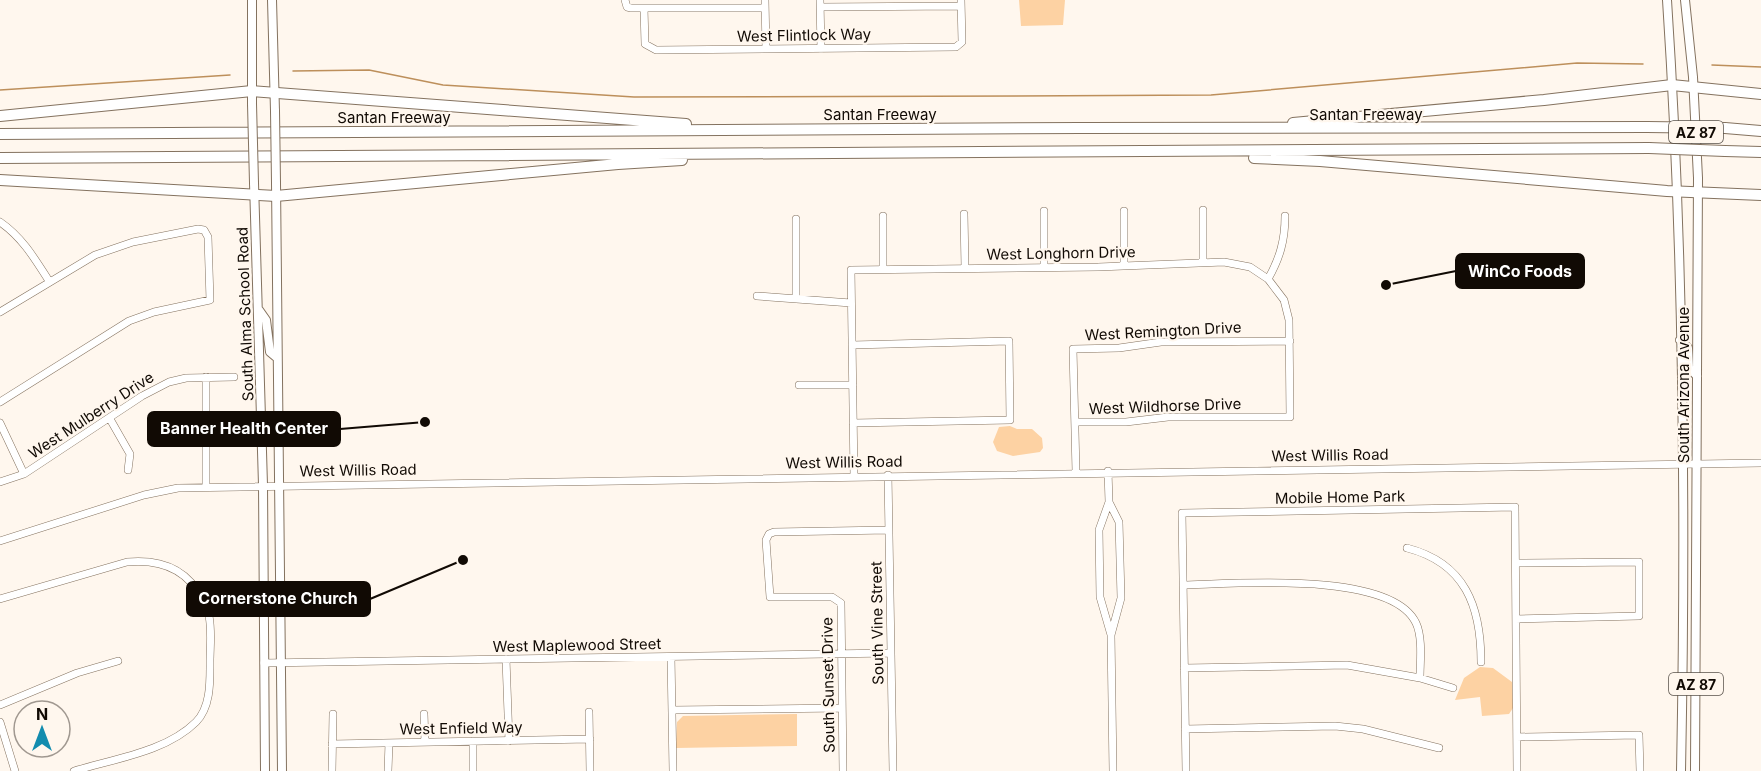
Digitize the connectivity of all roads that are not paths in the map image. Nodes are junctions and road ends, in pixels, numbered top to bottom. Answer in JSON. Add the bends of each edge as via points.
{"nodes":[{"id":1,"x":252,"y":0,"type":"edge"},
{"id":2,"x":272,"y":0,"type":"edge"},
{"id":3,"x":1667,"y":0,"type":"edge"},
{"id":4,"x":1685,"y":0,"type":"edge"},
{"id":5,"x":626,"y":3,"type":"edge"},
{"id":6,"x":820,"y":3,"type":"edge"},
{"id":7,"x":961,"y":3,"type":"edge"},
{"id":8,"x":765,"y":4,"type":"edge"},
{"id":9,"x":644,"y":8,"type":"junction"},
{"id":10,"x":766,"y":49,"type":"junction"},
{"id":11,"x":821,"y":49,"type":"junction"},
{"id":12,"x":1672,"y":85,"type":"junction"},
{"id":13,"x":1694,"y":87,"type":"junction"},
{"id":14,"x":252,"y":91,"type":"junction"},
{"id":15,"x":274,"y":92,"type":"junction"},
{"id":16,"x":1761,"y":94,"type":"edge"},
{"id":17,"x":0,"y":116,"type":"edge"},
{"id":18,"x":1212,"y":129,"type":"junction"},
{"id":19,"x":815,"y":130,"type":"junction"},
{"id":20,"x":1761,"y":131,"type":"edge"},
{"id":21,"x":0,"y":134,"type":"edge"},
{"id":22,"x":1188,"y":152,"type":"junction"},
{"id":23,"x":1761,"y":152,"type":"edge"},
{"id":24,"x":772,"y":153,"type":"junction"},
{"id":25,"x":0,"y":158,"type":"edge"},
{"id":26,"x":0,"y":180,"type":"edge"},
{"id":27,"x":135,"y":187,"type":"junction"},
{"id":28,"x":254,"y":188,"type":"junction"},
{"id":29,"x":1676,"y":192,"type":"junction"},
{"id":30,"x":1698,"y":192,"type":"junction"},
{"id":31,"x":1761,"y":195,"type":"edge"},
{"id":32,"x":276,"y":196,"type":"junction"},
{"id":33,"x":1203,"y":210,"type":"dead end"},
{"id":34,"x":1044,"y":211,"type":"dead end"},
{"id":35,"x":1124,"y":211,"type":"dead end"},
{"id":36,"x":964,"y":214,"type":"dead end"},
{"id":37,"x":883,"y":216,"type":"dead end"},
{"id":38,"x":1285,"y":216,"type":"dead end"},
{"id":39,"x":796,"y":219,"type":"dead end"},
{"id":40,"x":0,"y":222,"type":"edge"},
{"id":41,"x":256,"y":227,"type":"junction"},
{"id":42,"x":1203,"y":262,"type":"junction"},
{"id":43,"x":1044,"y":266,"type":"junction"},
{"id":44,"x":1124,"y":266,"type":"junction"},
{"id":45,"x":965,"y":267,"type":"junction"},
{"id":46,"x":883,"y":269,"type":"junction"},
{"id":47,"x":1268,"y":279,"type":"junction"},
{"id":48,"x":49,"y":280,"type":"junction"},
{"id":49,"x":757,"y":296,"type":"dead end"},
{"id":50,"x":796,"y":298,"type":"junction"},
{"id":51,"x":851,"y":303,"type":"junction"},
{"id":52,"x":259,"y":310,"type":"junction"},
{"id":53,"x":0,"y":312,"type":"edge"},
{"id":54,"x":1680,"y":340,"type":"junction"},
{"id":55,"x":1290,"y":341,"type":"junction"},
{"id":56,"x":852,"y":345,"type":"junction"},
{"id":57,"x":276,"y":357,"type":"junction"},
{"id":58,"x":234,"y":376,"type":"dead end"},
{"id":59,"x":1697,"y":376,"type":"junction"},
{"id":60,"x":206,"y":377,"type":"junction"},
{"id":61,"x":799,"y":385,"type":"dead end"},
{"id":62,"x":853,"y":385,"type":"junction"},
{"id":63,"x":0,"y":402,"type":"edge"},
{"id":64,"x":110,"y":419,"type":"junction"},
{"id":65,"x":1076,"y":422,"type":"junction"},
{"id":66,"x":0,"y":423,"type":"edge"},
{"id":67,"x":854,"y":423,"type":"junction"},
{"id":68,"x":1761,"y":463,"type":"edge"},
{"id":69,"x":1681,"y":465,"type":"junction"},
{"id":70,"x":1696,"y":465,"type":"junction"},
{"id":71,"x":128,"y":470,"type":"dead end"},
{"id":72,"x":1108,"y":471,"type":"junction"},
{"id":73,"x":1076,"y":472,"type":"junction"},
{"id":74,"x":24,"y":474,"type":"junction"},
{"id":75,"x":888,"y":475,"type":"junction"},
{"id":76,"x":854,"y":476,"type":"junction"},
{"id":77,"x":0,"y":482,"type":"edge"},
{"id":78,"x":262,"y":485,"type":"junction"},
{"id":79,"x":278,"y":485,"type":"junction"},
{"id":80,"x":206,"y":487,"type":"junction"},
{"id":81,"x":1109,"y":502,"type":"junction"},
{"id":82,"x":889,"y":530,"type":"junction"},
{"id":83,"x":0,"y":541,"type":"edge"},
{"id":84,"x":1407,"y":548,"type":"dead end"},
{"id":85,"x":1516,"y":563,"type":"junction"},
{"id":86,"x":191,"y":568,"type":"dead end"},
{"id":87,"x":185,"y":575,"type":"junction"},
{"id":88,"x":1183,"y":585,"type":"junction"},
{"id":89,"x":0,"y":599,"type":"edge"},
{"id":90,"x":1516,"y":619,"type":"junction"},
{"id":91,"x":1112,"y":635,"type":"junction"},
{"id":92,"x":891,"y":653,"type":"junction"},
{"id":93,"x":842,"y":654,"type":"junction"},
{"id":94,"x":670,"y":657,"type":"junction"},
{"id":95,"x":506,"y":659,"type":"junction"},
{"id":96,"x":118,"y":661,"type":"dead end"},
{"id":97,"x":1481,"y":662,"type":"dead end"},
{"id":98,"x":264,"y":663,"type":"junction"},
{"id":99,"x":282,"y":663,"type":"junction"},
{"id":100,"x":1184,"y":668,"type":"junction"},
{"id":101,"x":1420,"y":678,"type":"junction"},
{"id":102,"x":1453,"y":688,"type":"dead end"},
{"id":103,"x":0,"y":705,"type":"edge"},
{"id":104,"x":842,"y":708,"type":"junction"},
{"id":105,"x":672,"y":710,"type":"junction"},
{"id":106,"x":589,"y":712,"type":"dead end"},
{"id":107,"x":333,"y":714,"type":"dead end"},
{"id":108,"x":424,"y":714,"type":"dead end"},
{"id":109,"x":0,"y":722,"type":"edge"},
{"id":110,"x":1185,"y":729,"type":"junction"},
{"id":111,"x":1517,"y":736,"type":"junction"},
{"id":112,"x":590,"y":740,"type":"junction"},
{"id":113,"x":473,"y":741,"type":"junction"},
{"id":114,"x":509,"y":741,"type":"junction"},
{"id":115,"x":425,"y":742,"type":"junction"},
{"id":116,"x":389,"y":743,"type":"junction"},
{"id":117,"x":332,"y":744,"type":"junction"},
{"id":118,"x":1439,"y":748,"type":"dead end"},
{"id":119,"x":15,"y":771,"type":"edge"},
{"id":120,"x":74,"y":771,"type":"edge"},
{"id":121,"x":265,"y":771,"type":"edge"},
{"id":122,"x":282,"y":771,"type":"edge"},
{"id":123,"x":332,"y":771,"type":"edge"},
{"id":124,"x":388,"y":771,"type":"edge"},
{"id":125,"x":473,"y":771,"type":"edge"},
{"id":126,"x":590,"y":771,"type":"edge"},
{"id":127,"x":673,"y":771,"type":"edge"},
{"id":128,"x":843,"y":771,"type":"edge"},
{"id":129,"x":893,"y":771,"type":"edge"},
{"id":130,"x":1113,"y":771,"type":"edge"},
{"id":131,"x":1186,"y":771,"type":"edge"},
{"id":132,"x":1517,"y":771,"type":"edge"},
{"id":133,"x":1640,"y":771,"type":"edge"},
{"id":134,"x":1681,"y":771,"type":"edge"},
{"id":135,"x":1695,"y":771,"type":"edge"}],
"edges":[{"from":1,"to":14,"type":"main road","name":"South Alma School Road"},
{"from":2,"to":15,"type":"main road","name":"South Alma School Road"},
{"from":3,"to":12,"type":"main road","name":"South Arizona Avenue","number":"AZ 87"},
{"from":4,"to":13,"type":"main road","name":"South Arizona Avenue","number":"AZ 87"},
{"from":5,"to":9,"type":"street"},
{"from":6,"to":7,"type":"street"},
{"from":6,"to":11,"type":"street"},
{"from":7,"to":11,"type":"street","name":"West Flintlock Way","via":[[961,44],[956,47]]},
{"from":8,"to":9,"type":"street"},
{"from":8,"to":10,"type":"street"},
{"from":9,"to":10,"type":"street","name":"West Flintlock Way","via":[[647,47]]},
{"from":10,"to":11,"type":"street","name":"West Flintlock Way"},
{"from":12,"to":13,"type":"highway"},
{"from":12,"to":18,"type":"highway"},
{"from":12,"to":29,"type":"main road","name":"South Arizona Avenue","number":"AZ 87"},
{"from":13,"to":16,"type":"highway"},
{"from":13,"to":30,"type":"main road","name":"South Arizona Avenue","number":"AZ 87"},
{"from":14,"to":15,"type":"highway"},
{"from":14,"to":17,"type":"highway"},
{"from":14,"to":28,"type":"main road","name":"South Alma School Road","bridge":true},
{"from":15,"to":19,"type":"highway"},
{"from":15,"to":32,"type":"main road","name":"South Alma School Road","bridge":true},
{"from":18,"to":19,"type":"highway","name":"Santan Freeway"},
{"from":18,"to":20,"type":"highway","name":"Santan Freeway","bridge":true},
{"from":19,"to":21,"type":"highway","name":"Santan Freeway"},
{"from":22,"to":23,"type":"highway","bridge":true,"via":[[1649,148]]},
{"from":22,"to":24,"type":"highway"},
{"from":22,"to":29,"type":"highway"},
{"from":24,"to":25,"type":"highway"},
{"from":24,"to":32,"type":"highway"},
{"from":26,"to":27,"type":"highway"},
{"from":27,"to":28,"type":"highway"},
{"from":27,"to":41,"type":"main road","via":[[151,192],[241,197],[250,207]]},
{"from":28,"to":32,"type":"highway"},
{"from":28,"to":41,"type":"main road","name":"South Alma School Road"},
{"from":29,"to":30,"type":"highway"},
{"from":29,"to":54,"type":"main road","name":"South Arizona Avenue","number":"AZ 87"},
{"from":30,"to":31,"type":"highway"},
{"from":30,"to":59,"type":"main road","name":"South Arizona Avenue","number":"AZ 87"},
{"from":32,"to":57,"type":"main road","name":"South Alma School Road"},
{"from":33,"to":42,"type":"street"},
{"from":34,"to":43,"type":"street"},
{"from":35,"to":44,"type":"street"},
{"from":36,"to":45,"type":"street"},
{"from":37,"to":46,"type":"street"},
{"from":38,"to":47,"type":"street","via":[[1280,259]]},
{"from":39,"to":50,"type":"street"},
{"from":40,"to":48,"type":"street","via":[[20,239]]},
{"from":41,"to":52,"type":"main road","name":"South Alma School Road"},
{"from":42,"to":44,"type":"street","name":"West Longhorn Drive"},
{"from":42,"to":47,"type":"street","name":"West Longhorn Drive","via":[[1250,267]]},
{"from":43,"to":44,"type":"street","name":"West Longhorn Drive"},
{"from":43,"to":45,"type":"street","name":"West Longhorn Drive"},
{"from":45,"to":46,"type":"street","name":"West Longhorn Drive"},
{"from":46,"to":51,"type":"street","name":"West Longhorn Drive","via":[[851,270]]},
{"from":47,"to":55,"type":"street","via":[[1284,300]]},
{"from":48,"to":53,"type":"street"},
{"from":48,"to":63,"type":"street","via":[[95,255],[134,242],[198,229],[208,237],[210,300],[129,321]]},
{"from":49,"to":50,"type":"street"},
{"from":50,"to":51,"type":"street"},
{"from":51,"to":56,"type":"street"},
{"from":52,"to":57,"type":"main road","via":[[267,320],[270,352]]},
{"from":52,"to":78,"type":"main road","name":"South Alma School Road"},
{"from":54,"to":59,"type":"main road","via":[[1688,348],[1689,368]]},
{"from":54,"to":69,"type":"main road","name":"South Arizona Avenue","number":"AZ 87"},
{"from":55,"to":65,"type":"street","name":"West Wildhorse Drive","via":[[1290,417]]},
{"from":55,"to":65,"type":"street","name":"West Remington Drive","via":[[1161,342],[1073,349]]},
{"from":56,"to":62,"type":"street"},
{"from":56,"to":67,"type":"street","via":[[1009,341],[1010,420]]},
{"from":57,"to":79,"type":"main road","name":"South Alma School Road"},
{"from":58,"to":60,"type":"street","name":"West Mulberry Drive"},
{"from":59,"to":70,"type":"main road","name":"South Arizona Avenue","number":"AZ 87"},
{"from":60,"to":64,"type":"street","name":"West Mulberry Drive","via":[[169,382]]},
{"from":60,"to":80,"type":"street"},
{"from":61,"to":62,"type":"street"},
{"from":62,"to":67,"type":"street"},
{"from":64,"to":71,"type":"street","via":[[130,454]]},
{"from":64,"to":74,"type":"street","name":"West Mulberry Drive"},
{"from":65,"to":73,"type":"street"},
{"from":66,"to":74,"type":"street"},
{"from":67,"to":76,"type":"street"},
{"from":68,"to":70,"type":"street","name":"West Willis Road"},
{"from":69,"to":70,"type":"street","name":"West Willis Road"},
{"from":69,"to":72,"type":"street","name":"West Willis Road"},
{"from":69,"to":134,"type":"main road","name":"South Arizona Avenue","number":"AZ 87"},
{"from":70,"to":135,"type":"main road","name":"South Arizona Avenue","number":"AZ 87"},
{"from":72,"to":73,"type":"street","name":"West Willis Road"},
{"from":72,"to":81,"type":"street"},
{"from":73,"to":75,"type":"street","name":"West Willis Road"},
{"from":74,"to":77,"type":"street","name":"West Mulberry Drive"},
{"from":75,"to":76,"type":"street","name":"West Willis Road"},
{"from":75,"to":82,"type":"street","name":"South Vine Street"},
{"from":76,"to":79,"type":"street","name":"West Willis Road"},
{"from":78,"to":79,"type":"street","name":"West Willis Road"},
{"from":78,"to":80,"type":"street","name":"West Willis Road"},
{"from":78,"to":98,"type":"main road","name":"South Alma School Road"},
{"from":79,"to":99,"type":"main road","name":"South Alma School Road"},
{"from":80,"to":83,"type":"street","name":"West Willis Road","via":[[144,495]]},
{"from":81,"to":91,"type":"street","via":[[1100,530],[1100,597]]},
{"from":81,"to":91,"type":"street","via":[[1119,522],[1120,553],[1121,604]]},
{"from":82,"to":92,"type":"street","name":"South Vine Street"},
{"from":82,"to":93,"type":"street","name":"South Sunset Drive","via":[[769,534],[767,593],[770,597],[838,599]]},
{"from":84,"to":97,"type":"street","via":[[1436,560],[1463,584],[1480,622]]},
{"from":85,"to":88,"type":"street","name":"Mobile Home Park","via":[[1515,507],[1182,513]]},
{"from":85,"to":90,"type":"street","name":"Mobile Home Park"},
{"from":85,"to":90,"type":"street","via":[[1639,562],[1639,616]]},
{"from":86,"to":87,"type":"street"},
{"from":87,"to":89,"type":"street","via":[[147,560],[127,562]]},
{"from":87,"to":120,"type":"street","via":[[196,587],[209,614],[210,688],[198,720],[164,744]]},
{"from":88,"to":100,"type":"street","name":"Mobile Home Park"},
{"from":88,"to":101,"type":"street","via":[[1307,583],[1388,600],[1405,608],[1417,625]]},
{"from":90,"to":111,"type":"street","name":"Mobile Home Park"},
{"from":91,"to":130,"type":"street"},
{"from":92,"to":93,"type":"street","name":"West Maplewood Street"},
{"from":92,"to":129,"type":"street","name":"South Vine Street"},
{"from":93,"to":94,"type":"street","name":"West Maplewood Street"},
{"from":93,"to":104,"type":"street","name":"South Sunset Drive"},
{"from":94,"to":95,"type":"street","name":"West Maplewood Street"},
{"from":94,"to":105,"type":"street"},
{"from":95,"to":99,"type":"street","name":"West Maplewood Street"},
{"from":95,"to":114,"type":"street"},
{"from":96,"to":103,"type":"street","via":[[77,673]]},
{"from":98,"to":99,"type":"street","name":"West Maplewood Street"},
{"from":98,"to":121,"type":"main road","name":"South Alma School Road"},
{"from":99,"to":122,"type":"main road","name":"South Alma School Road"},
{"from":100,"to":101,"type":"street","via":[[1347,665]]},
{"from":100,"to":110,"type":"street","name":"Mobile Home Park"},
{"from":101,"to":102,"type":"street"},
{"from":104,"to":105,"type":"street"},
{"from":104,"to":128,"type":"street","name":"South Sunset Drive"},
{"from":105,"to":127,"type":"street"},
{"from":106,"to":112,"type":"street"},
{"from":107,"to":117,"type":"street"},
{"from":108,"to":115,"type":"street"},
{"from":109,"to":119,"type":"street"},
{"from":110,"to":118,"type":"street","via":[[1335,726],[1364,729]]},
{"from":110,"to":131,"type":"street","name":"Mobile Home Park"},
{"from":111,"to":132,"type":"street","name":"Mobile Home Park"},
{"from":111,"to":133,"type":"street","via":[[1639,735]]},
{"from":112,"to":114,"type":"street","name":"West Enfield Way"},
{"from":112,"to":126,"type":"street"},
{"from":113,"to":114,"type":"street","name":"West Enfield Way"},
{"from":113,"to":115,"type":"street","name":"West Enfield Way"},
{"from":113,"to":125,"type":"street"},
{"from":115,"to":116,"type":"street","name":"West Enfield Way"},
{"from":116,"to":117,"type":"street","name":"West Enfield Way"},
{"from":116,"to":124,"type":"street"},
{"from":117,"to":123,"type":"street"}]}
